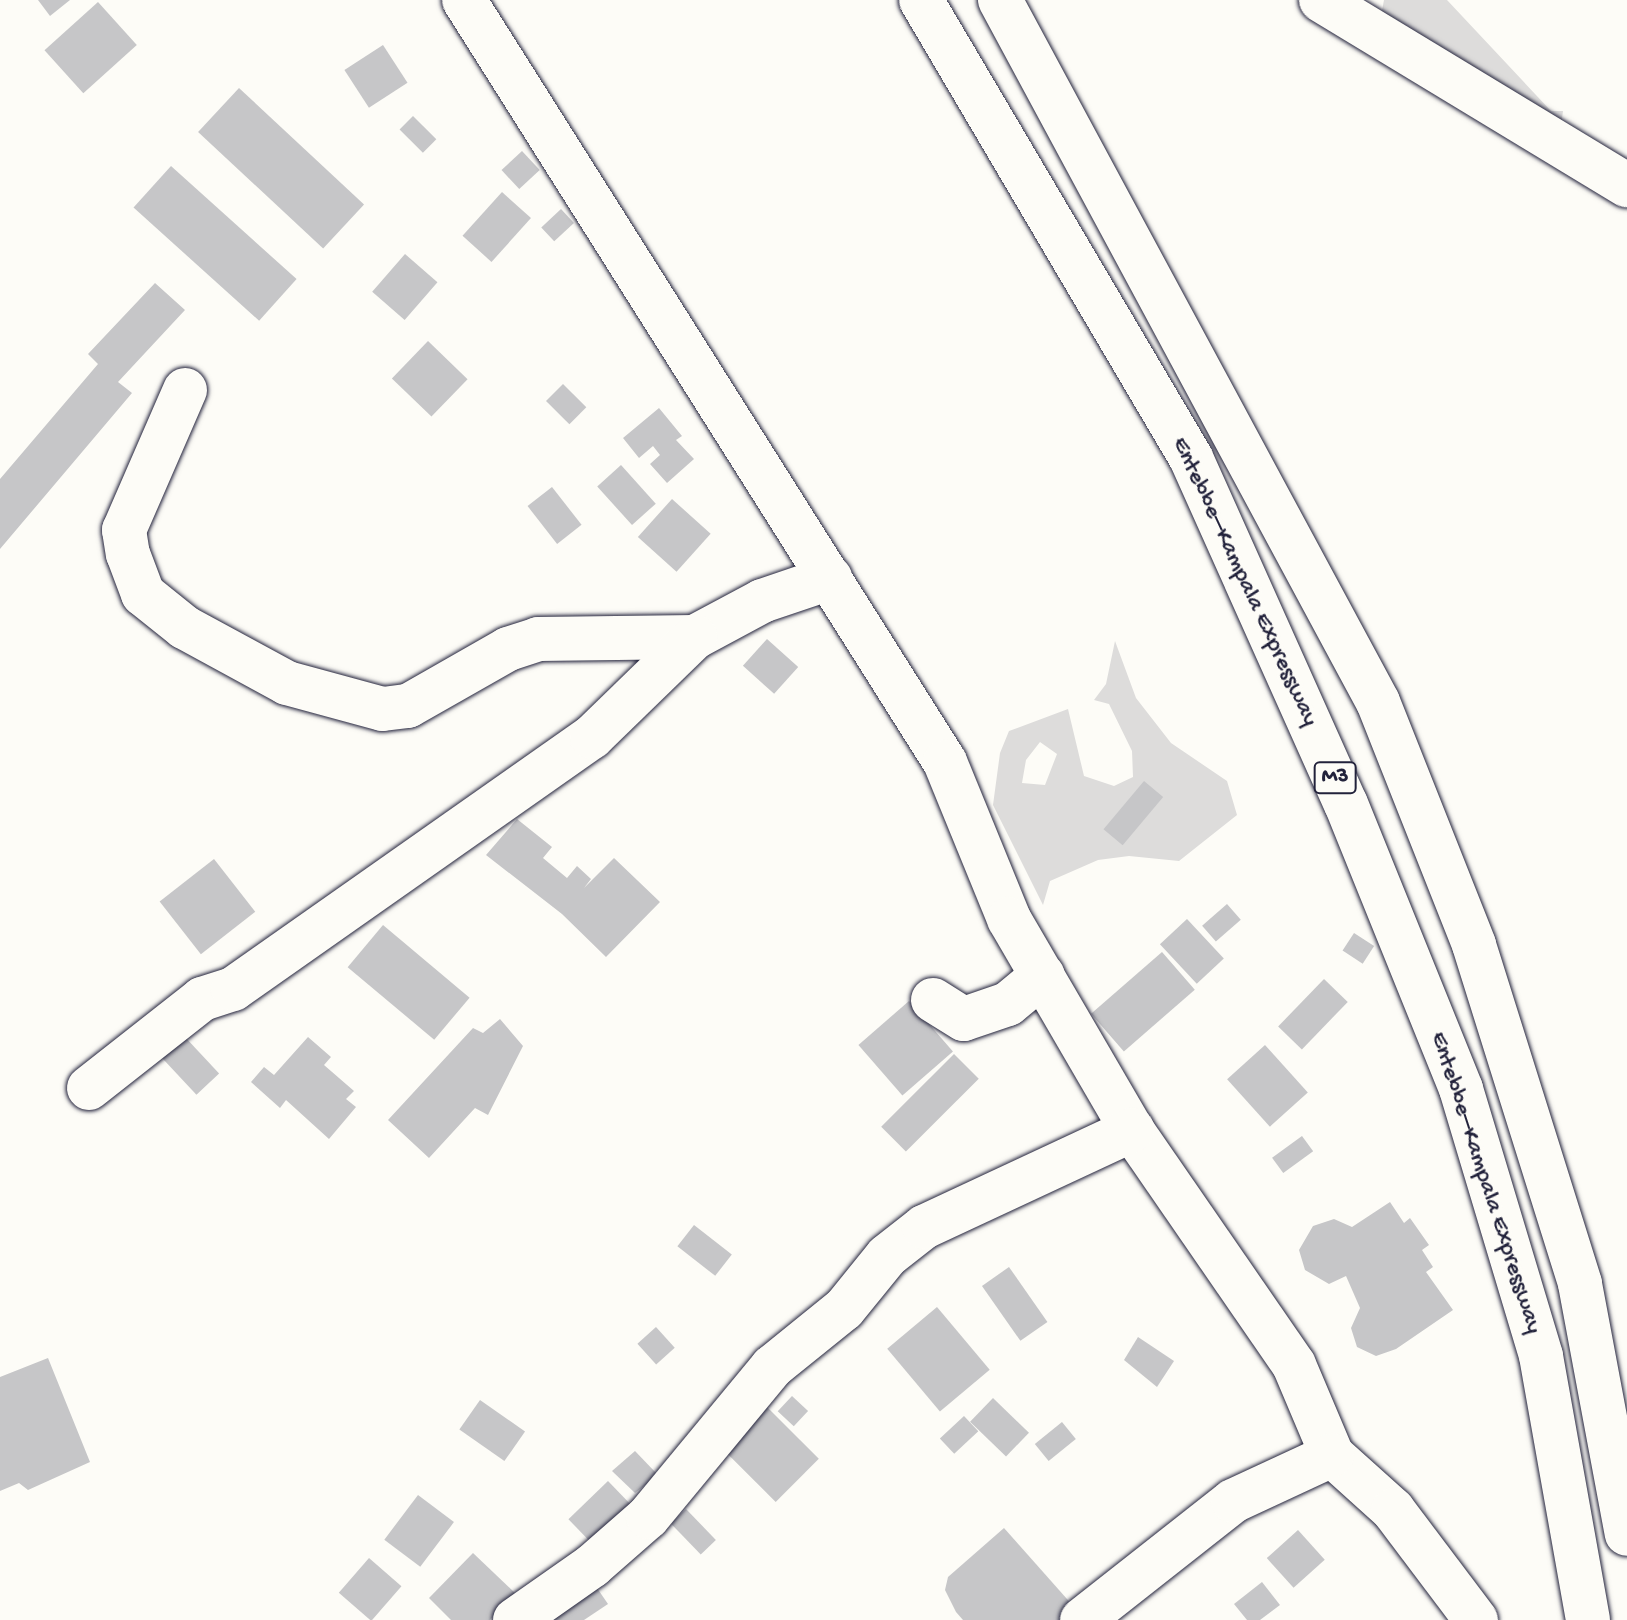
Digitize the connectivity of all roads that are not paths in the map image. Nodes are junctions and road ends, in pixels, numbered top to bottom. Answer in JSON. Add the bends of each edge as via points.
{"nodes":[{"id":1,"x":464,"y":0,"type":"edge"},
{"id":2,"x":921,"y":0,"type":"edge"},
{"id":3,"x":1000,"y":0,"type":"edge"},
{"id":4,"x":1321,"y":0,"type":"edge"},
{"id":5,"x":1627,"y":185,"type":"edge"},
{"id":6,"x":185,"y":390,"type":"dead end"},
{"id":7,"x":830,"y":578,"type":"junction"},
{"id":8,"x":695,"y":637,"type":"junction"},
{"id":9,"x":1043,"y":975,"type":"junction"},
{"id":10,"x":933,"y":1000,"type":"dead end"},
{"id":11,"x":89,"y":1088,"type":"dead end"},
{"id":12,"x":1132,"y":1130,"type":"junction"},
{"id":13,"x":1332,"y":1455,"type":"junction"},
{"id":14,"x":1627,"y":1534,"type":"edge"},
{"id":15,"x":515,"y":1620,"type":"edge"},
{"id":16,"x":1082,"y":1620,"type":"edge"},
{"id":17,"x":1476,"y":1620,"type":"edge"},
{"id":18,"x":1588,"y":1620,"type":"edge"}],
"edges":[{"from":1,"to":7,"type":"main road"},
{"from":2,"to":18,"type":"main road","name":"Entebbe–Kampala Expressway","number":"M3","via":[[1191,458],[1346,804],[1461,1089],[1541,1356]]},
{"from":3,"to":14,"type":"main road","via":[[1378,702],[1474,945],[1576,1269]]},
{"from":4,"to":5,"type":"main road"},
{"from":6,"to":8,"type":"main road","via":[[124,530],[128,554],[143,594],[184,627],[287,683],[383,709],[408,706],[508,649],[538,639]]},
{"from":7,"to":8,"type":"main road","via":[[762,601]]},
{"from":7,"to":9,"type":"main road","via":[[945,762],[1009,919]]},
{"from":8,"to":11,"type":"main road","via":[[592,737],[233,989],[202,999]]},
{"from":9,"to":10,"type":"main road","via":[[1008,1004],[964,1019]]},
{"from":9,"to":12,"type":"main road"},
{"from":12,"to":13,"type":"main road","via":[[1294,1365]]},
{"from":12,"to":15,"type":"main road","via":[[924,1227],[887,1256],[844,1309],[772,1367],[648,1517],[592,1566]]},
{"from":13,"to":16,"type":"main road","via":[[1233,1501]]},
{"from":13,"to":17,"type":"main road","via":[[1393,1510]]}]}
